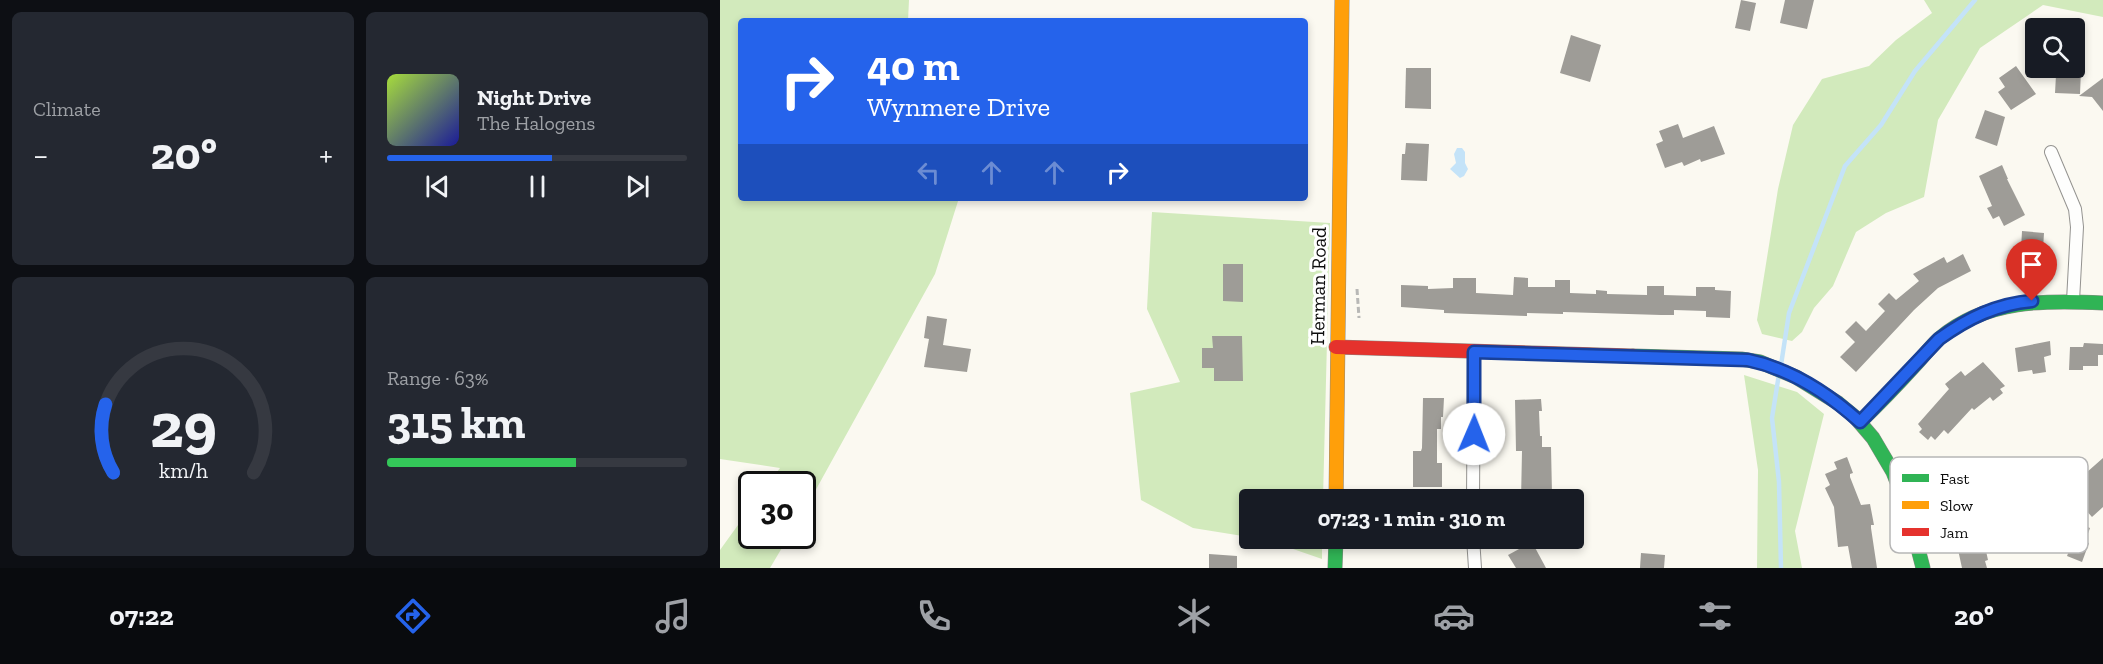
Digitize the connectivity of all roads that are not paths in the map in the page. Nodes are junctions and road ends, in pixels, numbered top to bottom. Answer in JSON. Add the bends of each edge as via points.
{"nodes":[{"id":1,"x":1341,"y":0,"type":"edge"},
{"id":2,"x":2051,"y":152,"type":"dead end"},
{"id":3,"x":2073,"y":301,"type":"junction"},
{"id":4,"x":2103,"y":303,"type":"edge"},
{"id":5,"x":1336,"y":347,"type":"junction"},
{"id":6,"x":1474,"y":352,"type":"junction"},
{"id":7,"x":1860,"y":422,"type":"junction"},
{"id":8,"x":1890,"y":467,"type":"edge"},
{"id":9,"x":1336,"y":489,"type":"edge"},
{"id":10,"x":1473,"y":489,"type":"edge"},
{"id":11,"x":1336,"y":549,"type":"edge"},
{"id":12,"x":1474,"y":549,"type":"edge"},
{"id":13,"x":1919,"y":553,"type":"edge"},
{"id":14,"x":1335,"y":568,"type":"edge"},
{"id":15,"x":1475,"y":568,"type":"edge"},
{"id":16,"x":1923,"y":568,"type":"edge"}],
"edges":[{"from":1,"to":5,"type":"street","name":"Herman Road"},
{"from":2,"to":3,"type":"street","via":[[2075,209]]},
{"from":3,"to":4,"type":"street"},
{"from":3,"to":7,"type":"street","via":[[2011,303],[1963,323],[1939,339]]},
{"from":5,"to":6,"type":"street"},
{"from":5,"to":9,"type":"street","name":"Herman Road"},
{"from":6,"to":7,"type":"street","via":[[1741,360],[1780,369]]},
{"from":6,"to":10,"type":"street"},
{"from":7,"to":8,"type":"street"},
{"from":11,"to":14,"type":"street"},
{"from":12,"to":15,"type":"street"},
{"from":13,"to":16,"type":"street"}]}
